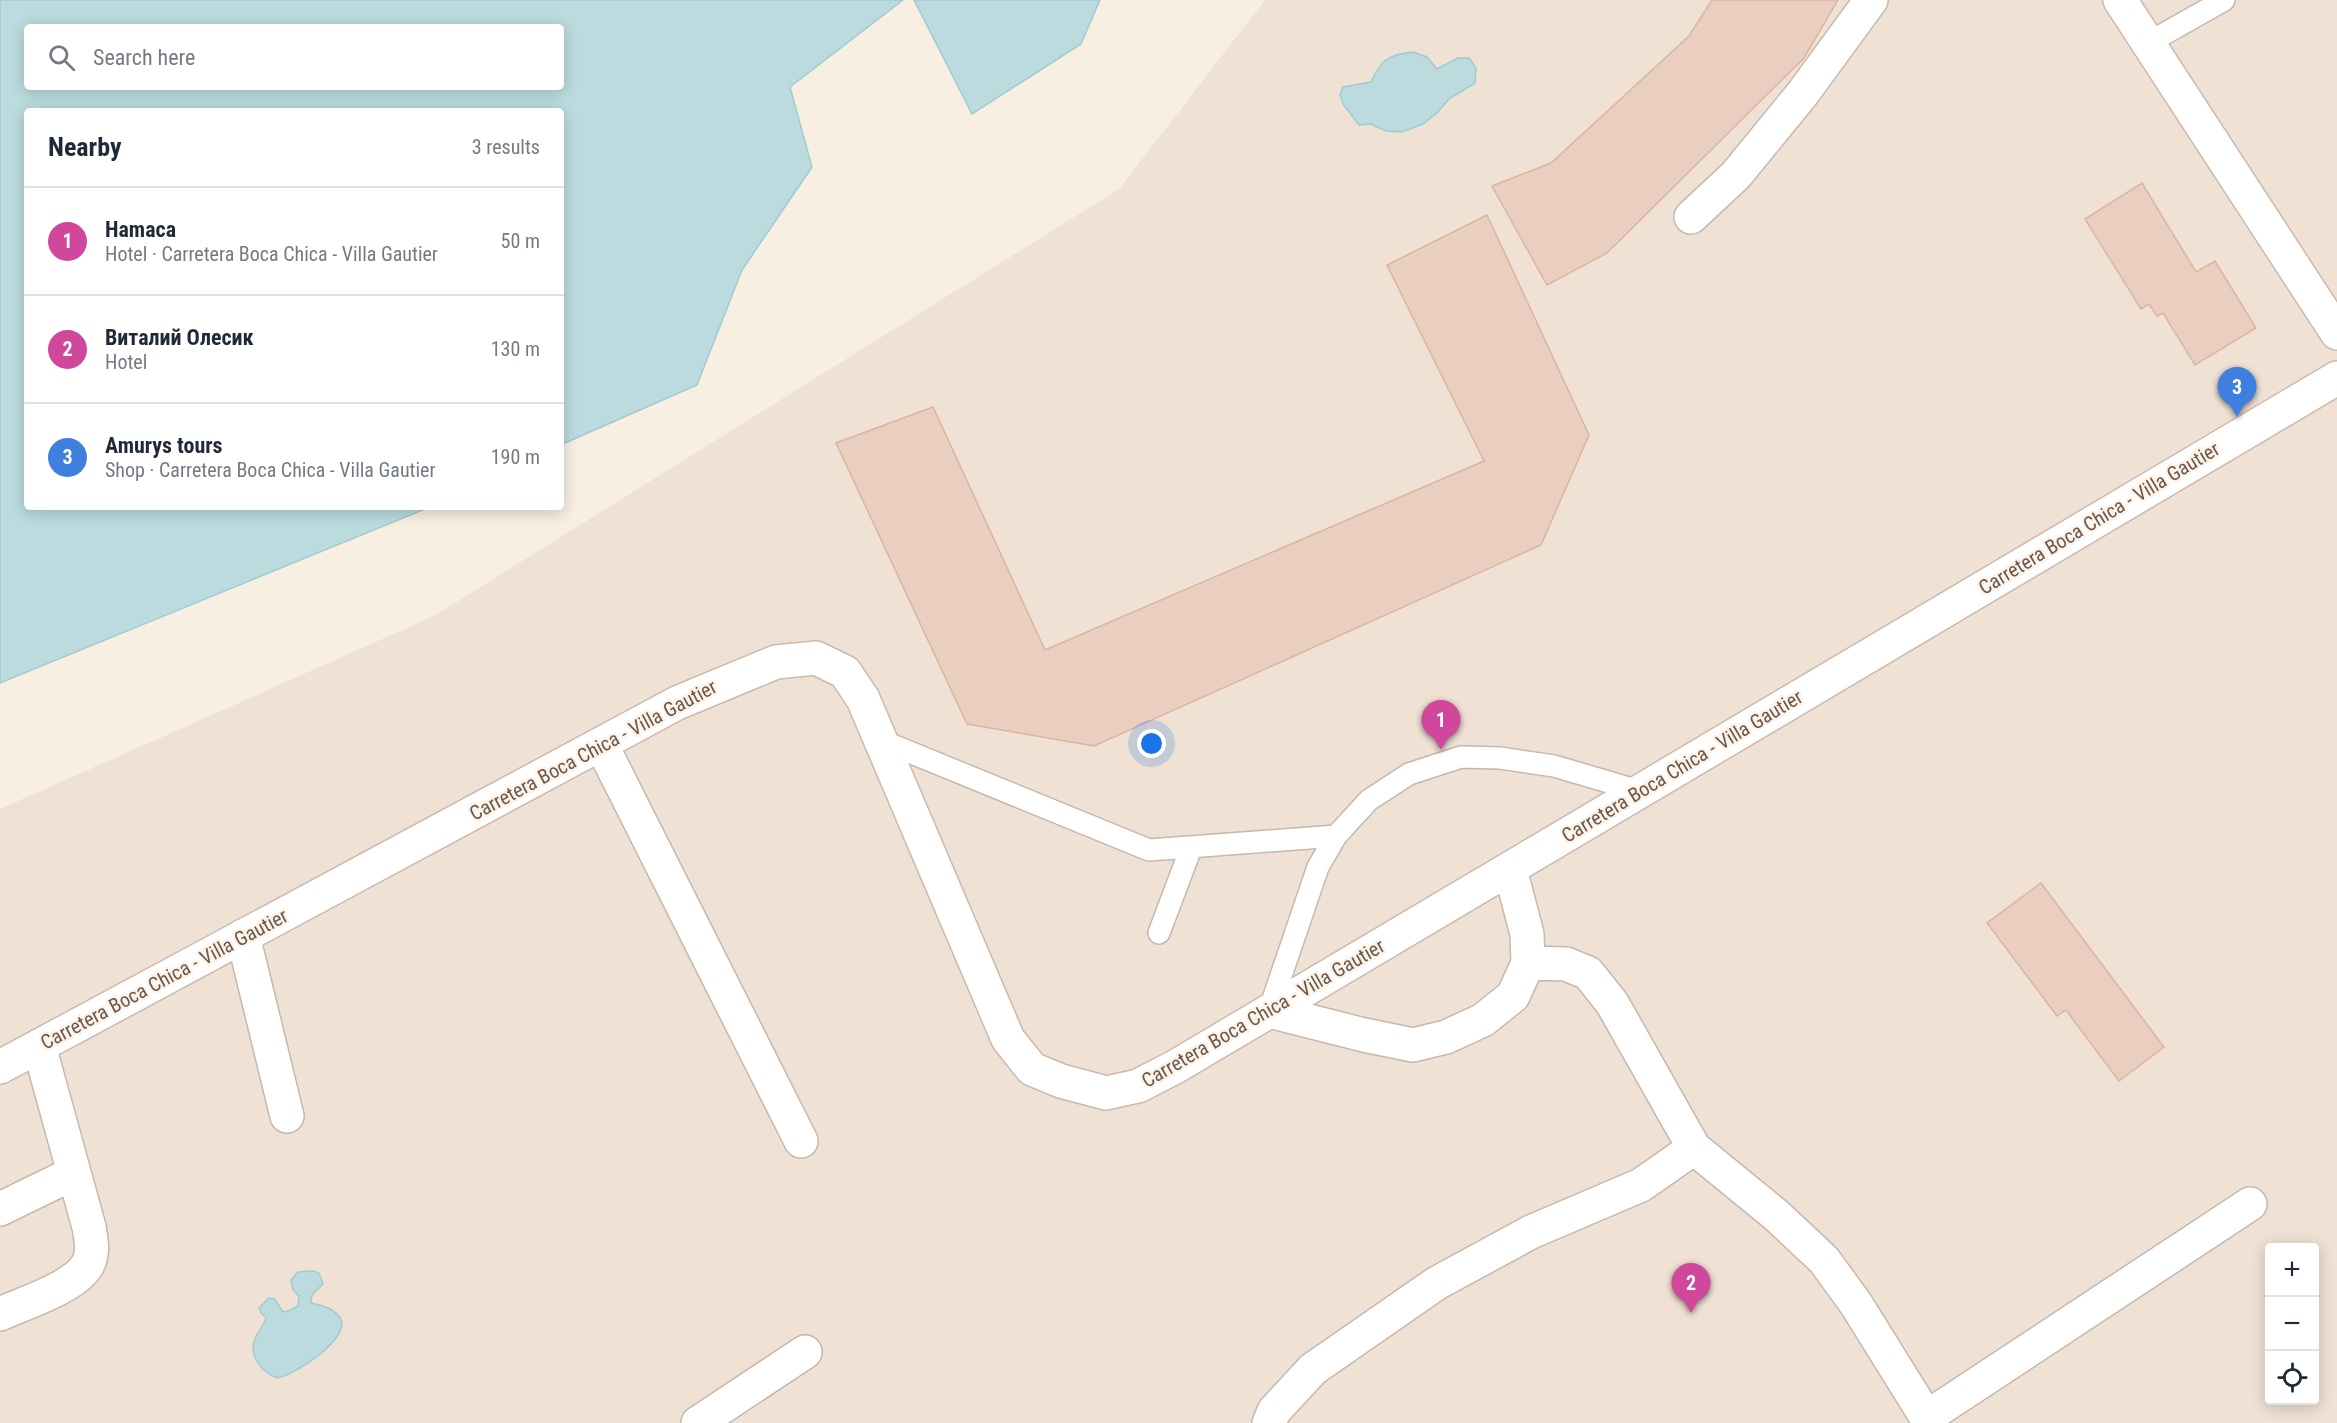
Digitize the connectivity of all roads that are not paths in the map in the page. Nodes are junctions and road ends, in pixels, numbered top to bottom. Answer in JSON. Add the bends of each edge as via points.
{"nodes":[{"id":1,"x":1871,"y":0,"type":"edge"},
{"id":2,"x":2120,"y":0,"type":"edge"},
{"id":3,"x":2224,"y":0,"type":"edge"},
{"id":4,"x":2148,"y":43,"type":"junction"},
{"id":5,"x":1691,"y":217,"type":"dead end"},
{"id":6,"x":2337,"y":333,"type":"edge"},
{"id":7,"x":2337,"y":378,"type":"edge"},
{"id":8,"x":880,"y":740,"type":"junction"},
{"id":9,"x":601,"y":744,"type":"junction"},
{"id":10,"x":1639,"y":791,"type":"junction"},
{"id":11,"x":1336,"y":836,"type":"junction"},
{"id":12,"x":1191,"y":848,"type":"junction"},
{"id":13,"x":1509,"y":869,"type":"junction"},
{"id":14,"x":1159,"y":933,"type":"dead end"},
{"id":15,"x":243,"y":936,"type":"junction"},
{"id":16,"x":1528,"y":963,"type":"junction"},
{"id":17,"x":1269,"y":1011,"type":"junction"},
{"id":18,"x":39,"y":1046,"type":"junction"},
{"id":19,"x":0,"y":1067,"type":"edge"},
{"id":20,"x":287,"y":1116,"type":"dead end"},
{"id":21,"x":801,"y":1141,"type":"dead end"},
{"id":22,"x":1694,"y":1148,"type":"junction"},
{"id":23,"x":74,"y":1173,"type":"junction"},
{"id":24,"x":2250,"y":1204,"type":"dead end"},
{"id":25,"x":0,"y":1209,"type":"edge"},
{"id":26,"x":0,"y":1314,"type":"edge"},
{"id":27,"x":805,"y":1352,"type":"dead end"},
{"id":28,"x":1929,"y":1420,"type":"edge"},
{"id":29,"x":698,"y":1423,"type":"edge"},
{"id":30,"x":1269,"y":1423,"type":"edge"}],
"edges":[{"from":1,"to":5,"type":"street","via":[[1736,175]]},
{"from":2,"to":4,"type":"street"},
{"from":3,"to":4,"type":"lane"},
{"from":4,"to":6,"type":"street"},
{"from":7,"to":10,"type":"street","name":"Carretera Boca Chica - Villa Gautier"},
{"from":8,"to":9,"type":"street","name":"Carretera Boca Chica - Villa Gautier","via":[[845,672],[816,658],[776,662],[727,681]]},
{"from":8,"to":12,"type":"lane","via":[[1149,850]]},
{"from":8,"to":17,"type":"street","name":"Carretera Boca Chica - Villa Gautier","via":[[1008,1039],[1032,1069],[1061,1082],[1107,1093],[1138,1086]]},
{"from":9,"to":15,"type":"street","name":"Carretera Boca Chica - Villa Gautier"},
{"from":9,"to":21,"type":"street"},
{"from":10,"to":11,"type":"lane","via":[[1554,766],[1461,757],[1409,774],[1393,784],[1369,800]]},
{"from":10,"to":13,"type":"street","name":"Carretera Boca Chica - Villa Gautier"},
{"from":11,"to":12,"type":"lane"},
{"from":11,"to":17,"type":"lane","via":[[1318,867]]},
{"from":12,"to":14,"type":"lane"},
{"from":13,"to":16,"type":"street","via":[[1527,934]]},
{"from":13,"to":17,"type":"street","name":"Carretera Boca Chica - Villa Gautier"},
{"from":15,"to":18,"type":"street","name":"Carretera Boca Chica - Villa Gautier"},
{"from":15,"to":20,"type":"street"},
{"from":16,"to":17,"type":"street","via":[[1513,996],[1483,1020],[1446,1037],[1413,1045]]},
{"from":16,"to":22,"type":"street","via":[[1566,964],[1588,973],[1612,1003]]},
{"from":18,"to":19,"type":"street","name":"Carretera Boca Chica - Villa Gautier"},
{"from":18,"to":23,"type":"street"},
{"from":22,"to":28,"type":"street","via":[[1824,1260]]},
{"from":22,"to":30,"type":"street","via":[[1641,1185],[1531,1232],[1437,1283],[1313,1369],[1274,1412]]},
{"from":23,"to":25,"type":"street"},
{"from":23,"to":26,"type":"street","via":[[89,1227],[92,1248],[88,1264],[72,1281]]},
{"from":24,"to":28,"type":"street"},
{"from":27,"to":29,"type":"street"}]}
